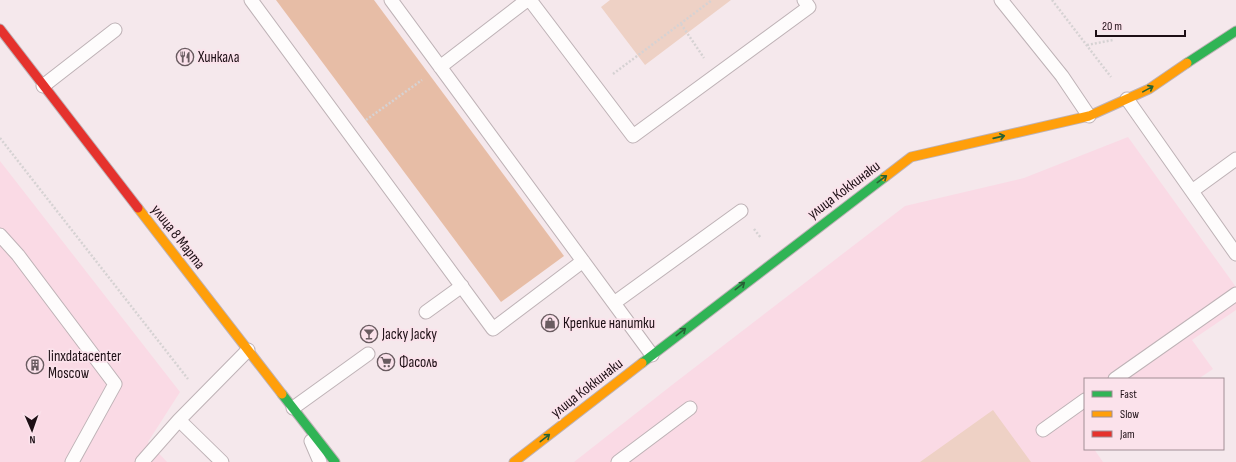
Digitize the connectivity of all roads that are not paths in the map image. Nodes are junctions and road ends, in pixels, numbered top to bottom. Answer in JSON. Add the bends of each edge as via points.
{"nodes":[{"id":1,"x":251,"y":0,"type":"edge"},
{"id":2,"x":391,"y":0,"type":"edge"},
{"id":3,"x":528,"y":0,"type":"edge"},
{"id":4,"x":804,"y":0,"type":"edge"},
{"id":5,"x":1001,"y":0,"type":"edge"},
{"id":6,"x":0,"y":30,"type":"edge"},
{"id":7,"x":115,"y":30,"type":"dead end"},
{"id":8,"x":1236,"y":31,"type":"edge"},
{"id":9,"x":440,"y":67,"type":"junction"},
{"id":10,"x":43,"y":86,"type":"junction"},
{"id":11,"x":1127,"y":99,"type":"junction"},
{"id":12,"x":1089,"y":116,"type":"junction"},
{"id":13,"x":1236,"y":159,"type":"edge"},
{"id":14,"x":1192,"y":191,"type":"junction"},
{"id":15,"x":741,"y":211,"type":"road end"},
{"id":16,"x":0,"y":235,"type":"edge"},
{"id":17,"x":1236,"y":254,"type":"edge"},
{"id":18,"x":583,"y":261,"type":"junction"},
{"id":19,"x":462,"y":286,"type":"junction"},
{"id":20,"x":1236,"y":294,"type":"edge"},
{"id":21,"x":614,"y":303,"type":"junction"},
{"id":22,"x":426,"y":312,"type":"dead end"},
{"id":23,"x":248,"y":350,"type":"junction"},
{"id":24,"x":368,"y":354,"type":"dead end"},
{"id":25,"x":652,"y":355,"type":"junction"},
{"id":26,"x":1116,"y":378,"type":"edge"},
{"id":27,"x":1084,"y":401,"type":"edge"},
{"id":28,"x":292,"y":408,"type":"junction"},
{"id":29,"x":690,"y":408,"type":"dead end"},
{"id":30,"x":179,"y":420,"type":"junction"},
{"id":31,"x":304,"y":423,"type":"junction"},
{"id":32,"x":1043,"y":430,"type":"dead end"},
{"id":33,"x":72,"y":462,"type":"edge"},
{"id":34,"x":142,"y":462,"type":"edge"},
{"id":35,"x":222,"y":462,"type":"edge"},
{"id":36,"x":320,"y":462,"type":"edge"},
{"id":37,"x":335,"y":462,"type":"edge"},
{"id":38,"x":514,"y":462,"type":"edge"},
{"id":39,"x":618,"y":462,"type":"edge"}],
"edges":[{"from":1,"to":19,"type":"lane"},
{"from":2,"to":9,"type":"lane"},
{"from":3,"to":4,"type":"lane","via":[[633,136],[809,7]]},
{"from":3,"to":9,"type":"lane"},
{"from":5,"to":12,"type":"lane","via":[[1062,76]]},
{"from":6,"to":10,"type":"street","name":"улица 8 Марта"},
{"from":7,"to":10,"type":"lane"},
{"from":11,"to":8,"type":"street","name":"улица Коккинаки","one_way":true,"via":[[1149,89]]},
{"from":9,"to":18,"type":"lane"},
{"from":10,"to":23,"type":"street","name":"улица 8 Марта"},
{"from":11,"to":12,"type":"street","name":"улица Коккинаки"},
{"from":11,"to":14,"type":"lane"},
{"from":25,"to":12,"type":"street","name":"улица Коккинаки","one_way":true,"via":[[911,157]]},
{"from":13,"to":14,"type":"lane"},
{"from":14,"to":17,"type":"lane"},
{"from":15,"to":21,"type":"lane"},
{"from":16,"to":33,"type":"lane","via":[[18,255],[115,384]]},
{"from":18,"to":19,"type":"lane","via":[[493,329]]},
{"from":18,"to":21,"type":"lane"},
{"from":19,"to":22,"type":"lane"},
{"from":20,"to":26,"type":"lane"},
{"from":21,"to":25,"type":"lane"},
{"from":23,"to":28,"type":"street","name":"улица 8 Марта"},
{"from":23,"to":30,"type":"lane"},
{"from":24,"to":28,"type":"lane"},
{"from":38,"to":25,"type":"street","name":"улица Коккинаки","one_way":true},
{"from":27,"to":32,"type":"lane"},
{"from":28,"to":31,"type":"street","name":"улица 8 Марта"},
{"from":29,"to":39,"type":"lane"},
{"from":30,"to":34,"type":"lane"},
{"from":30,"to":35,"type":"lane"},
{"from":31,"to":36,"type":"lane"},
{"from":31,"to":37,"type":"street","name":"улица 8 Марта"}]}
